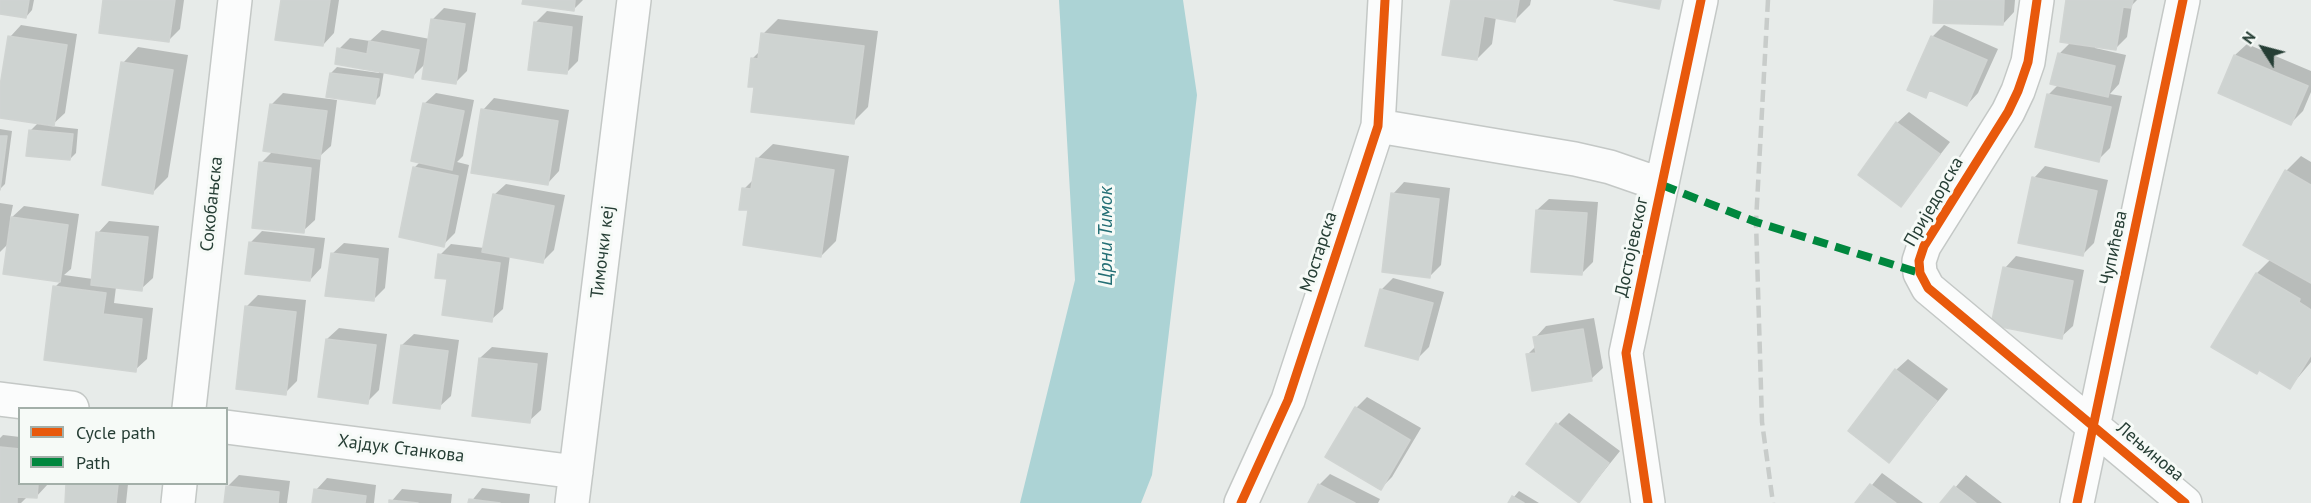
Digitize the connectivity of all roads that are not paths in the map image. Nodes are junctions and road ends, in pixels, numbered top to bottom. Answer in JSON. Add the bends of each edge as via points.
{"nodes":[{"id":1,"x":235,"y":0,"type":"edge"},
{"id":2,"x":633,"y":0,"type":"edge"},
{"id":3,"x":1385,"y":0,"type":"edge"},
{"id":4,"x":1701,"y":0,"type":"edge"},
{"id":5,"x":2037,"y":0,"type":"edge"},
{"id":6,"x":2183,"y":0,"type":"edge"},
{"id":7,"x":1378,"y":126,"type":"junction"},
{"id":8,"x":1662,"y":185,"type":"junction"},
{"id":9,"x":0,"y":399,"type":"edge"},
{"id":10,"x":64,"y":407,"type":"edge"},
{"id":11,"x":189,"y":407,"type":"edge"},
{"id":12,"x":228,"y":427,"type":"edge"},
{"id":13,"x":2094,"y":427,"type":"junction"},
{"id":14,"x":180,"y":485,"type":"edge"},
{"id":15,"x":574,"y":487,"type":"edge"},
{"id":16,"x":178,"y":503,"type":"edge"},
{"id":17,"x":1241,"y":503,"type":"edge"},
{"id":18,"x":1648,"y":503,"type":"edge"},
{"id":19,"x":2077,"y":503,"type":"edge"},
{"id":20,"x":2185,"y":503,"type":"edge"}],
"edges":[{"from":1,"to":11,"type":"street","name":"Сокобањска"},
{"from":2,"to":15,"type":"street","name":"Тимочки кеј"},
{"from":3,"to":7,"type":"street","name":"Мостарска"},
{"from":4,"to":8,"type":"street","name":"Достојевског"},
{"from":5,"to":13,"type":"street","name":"Приједорска","via":[[2030,53],[2018,91],[1924,246],[1920,273],[1928,288]]},
{"from":6,"to":13,"type":"street","name":"Чупићева"},
{"from":7,"to":8,"type":"street","via":[[1575,159]]},
{"from":7,"to":17,"type":"street","name":"Мостарска","via":[[1288,400]]},
{"from":8,"to":18,"type":"street","name":"Достојевског","via":[[1626,353]]},
{"from":9,"to":10,"type":"street"},
{"from":12,"to":15,"type":"street","name":"Хајдук Станкова"},
{"from":13,"to":19,"type":"street","name":"Чупићева"},
{"from":13,"to":20,"type":"street","name":"Лењинова"},
{"from":14,"to":16,"type":"street"}]}
